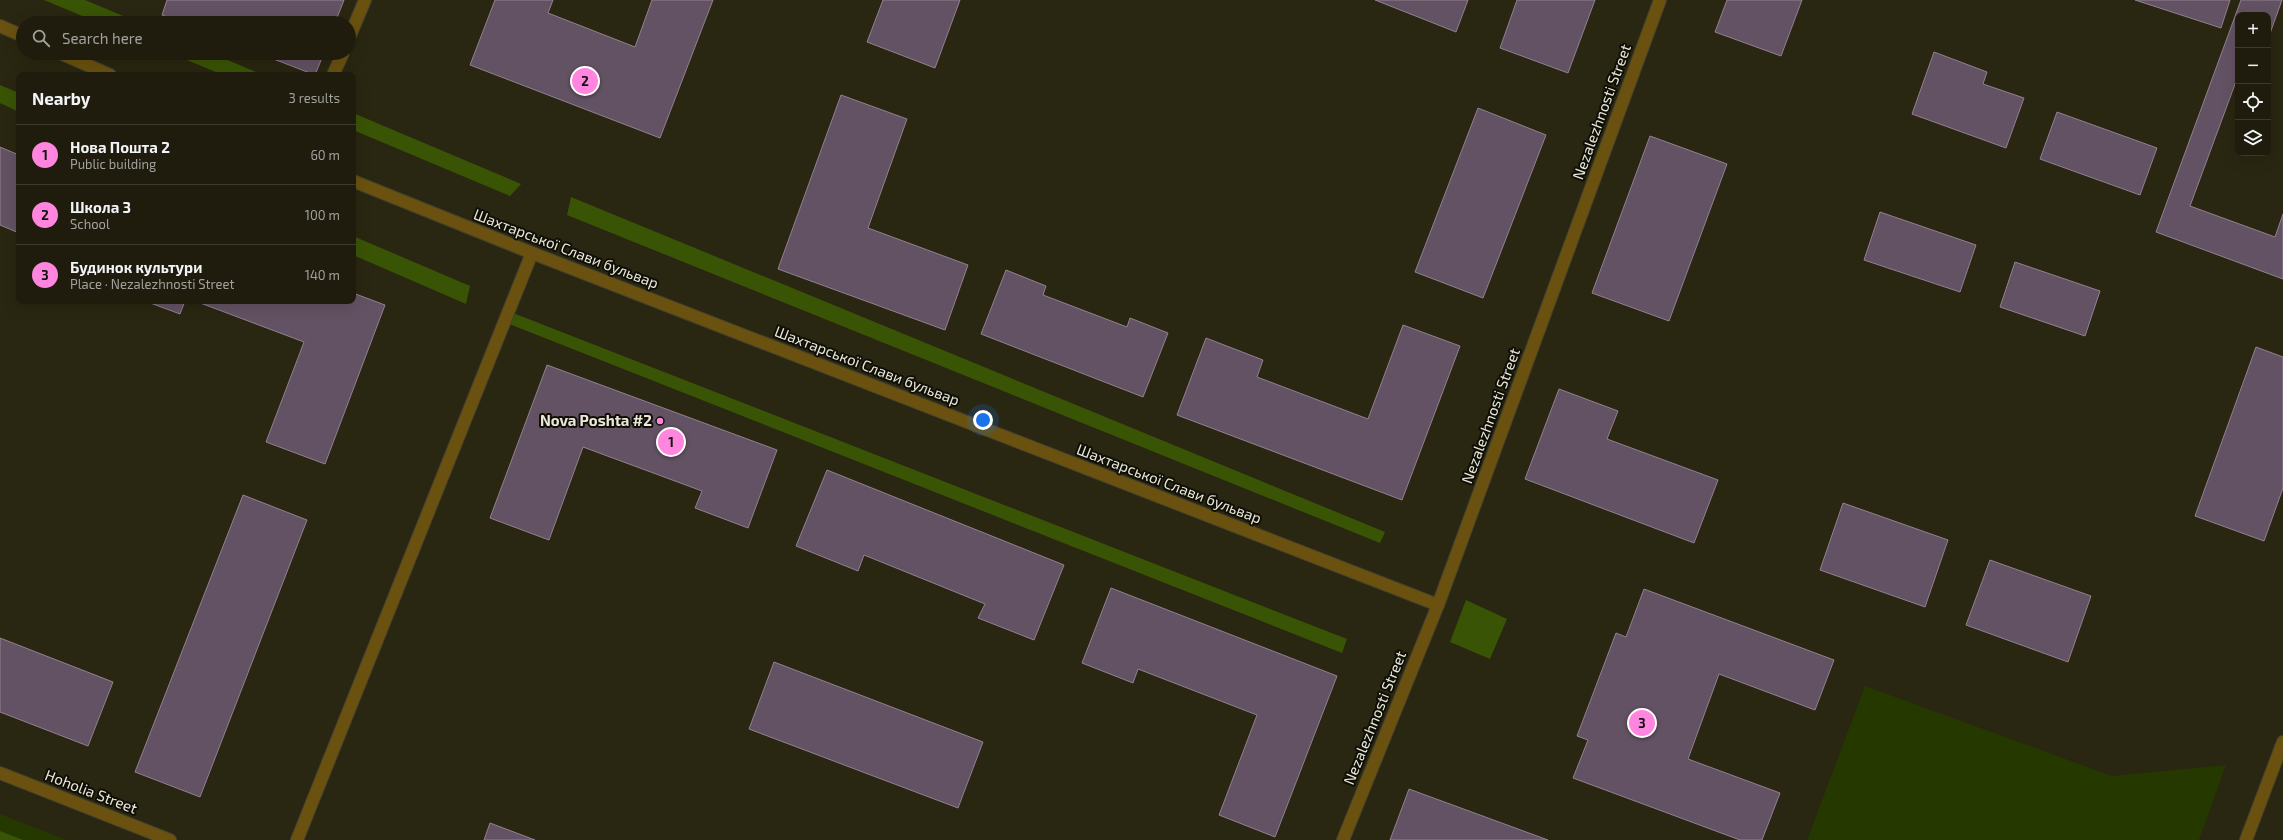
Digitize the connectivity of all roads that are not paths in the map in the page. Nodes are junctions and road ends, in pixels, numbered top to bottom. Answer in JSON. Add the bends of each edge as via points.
{"nodes":[{"id":1,"x":365,"y":0,"type":"edge"},
{"id":2,"x":1660,"y":0,"type":"edge"},
{"id":3,"x":356,"y":21,"type":"edge"},
{"id":4,"x":0,"y":26,"type":"edge"},
{"id":5,"x":16,"y":33,"type":"edge"},
{"id":6,"x":76,"y":60,"type":"edge"},
{"id":7,"x":340,"y":60,"type":"edge"},
{"id":8,"x":103,"y":72,"type":"edge"},
{"id":9,"x":334,"y":72,"type":"edge"},
{"id":10,"x":356,"y":182,"type":"edge"},
{"id":11,"x":532,"y":253,"type":"junction"},
{"id":12,"x":1438,"y":605,"type":"junction"},
{"id":13,"x":2283,"y":742,"type":"edge"},
{"id":14,"x":0,"y":773,"type":"edge"},
{"id":15,"x":170,"y":840,"type":"edge"},
{"id":16,"x":297,"y":840,"type":"edge"},
{"id":17,"x":1343,"y":840,"type":"edge"},
{"id":18,"x":2246,"y":840,"type":"edge"}],
"edges":[{"from":1,"to":3,"type":"street"},
{"from":2,"to":12,"type":"street","name":"Nezalezhnosti Street"},
{"from":4,"to":5,"type":"street"},
{"from":6,"to":8,"type":"street"},
{"from":7,"to":9,"type":"street"},
{"from":10,"to":11,"type":"street","name":"Шахтарської Слави бульвар"},
{"from":11,"to":12,"type":"street","name":"Шахтарської Слави бульвар"},
{"from":11,"to":16,"type":"street"},
{"from":12,"to":17,"type":"street","name":"Nezalezhnosti Street"},
{"from":13,"to":18,"type":"street"},
{"from":14,"to":15,"type":"street","name":"Hoholia Street"}]}
